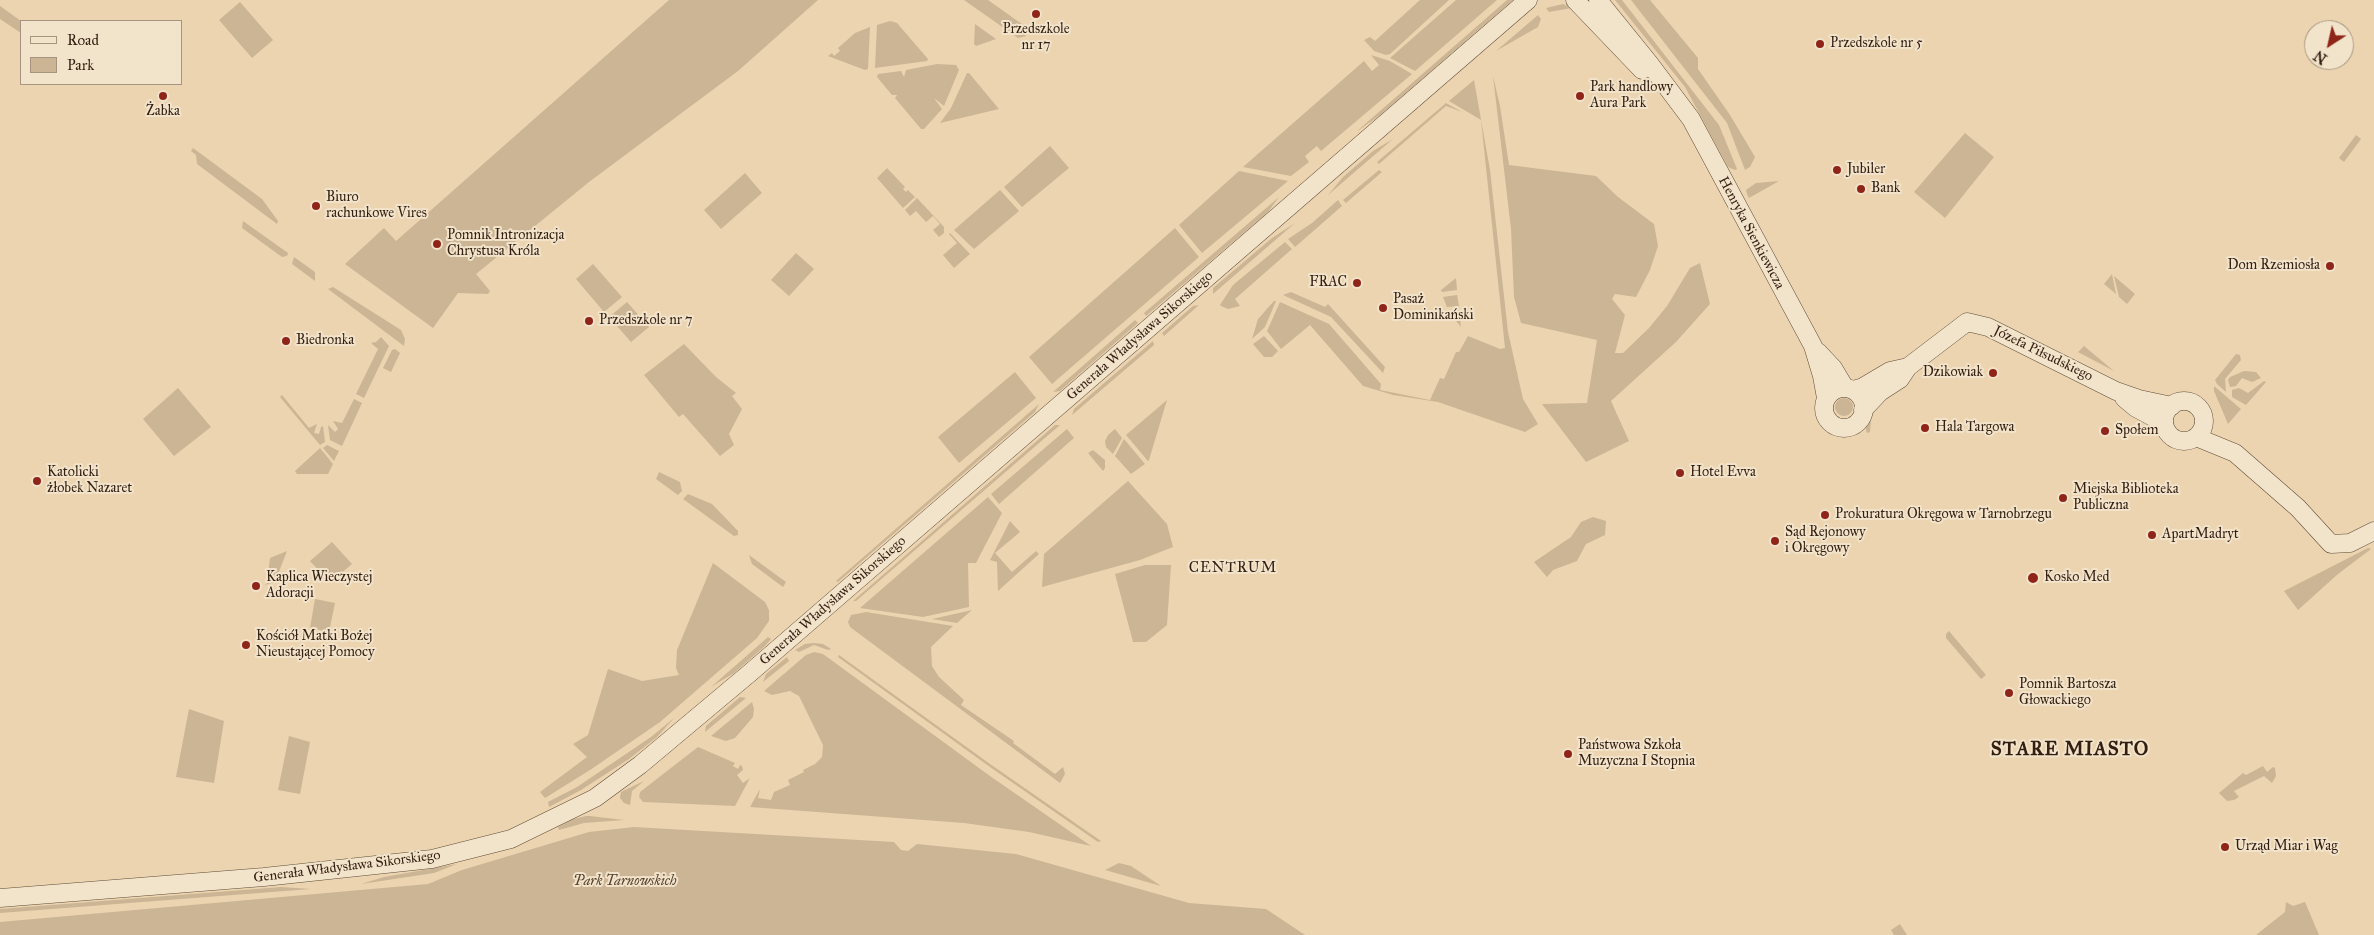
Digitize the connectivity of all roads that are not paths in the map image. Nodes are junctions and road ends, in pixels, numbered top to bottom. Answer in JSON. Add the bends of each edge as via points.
{"nodes":[{"id":1,"x":1528,"y":0,"type":"edge"},
{"id":2,"x":1575,"y":0,"type":"edge"},
{"id":3,"x":1598,"y":0,"type":"edge"},
{"id":4,"x":1691,"y":119,"type":"junction"},
{"id":5,"x":1813,"y":346,"type":"junction"},
{"id":6,"x":1908,"y":367,"type":"junction"},
{"id":7,"x":1849,"y":389,"type":"junction"},
{"id":8,"x":2116,"y":392,"type":"junction"},
{"id":9,"x":1826,"y":398,"type":"junction"},
{"id":10,"x":2172,"y":406,"type":"junction"},
{"id":11,"x":1864,"y":410,"type":"junction"},
{"id":12,"x":2203,"y":418,"type":"junction"},
{"id":13,"x":2164,"y":423,"type":"junction"},
{"id":14,"x":2196,"y":437,"type":"junction"},
{"id":15,"x":2231,"y":450,"type":"junction"},
{"id":16,"x":2374,"y":531,"type":"edge"},
{"id":17,"x":0,"y":898,"type":"edge"}],
"edges":[{"from":1,"to":17,"type":"street","name":"Generała Władysława Sikorskiego","via":[[751,672],[640,765],[595,798],[511,839],[432,859],[274,876]]},
{"from":2,"to":4,"type":"street","name":"Henryka Sienkiewicza"},
{"from":3,"to":4,"type":"street","name":"Henryka Sienkiewicza"},
{"from":4,"to":5,"type":"street","name":"Henryka Sienkiewicza"},
{"from":5,"to":7,"type":"street","name":"Henryka Sienkiewicza"},
{"from":5,"to":9,"type":"street","name":"Henryka Sienkiewicza"},
{"from":6,"to":7,"type":"street","via":[[1890,371],[1863,387]]},
{"from":6,"to":8,"type":"street","name":"Józefa Piłsudskiego","via":[[1967,322],[1988,327]]},
{"from":6,"to":11,"type":"street","via":[[1900,379],[1880,392]]},
{"from":7,"to":9,"type":"street","via":[[1834,390]]},
{"from":7,"to":11,"type":"street","via":[[1861,398]]},
{"from":8,"to":10,"type":"street","name":"Józefa Piłsudskiego"},
{"from":8,"to":13,"type":"street","name":"Józefa Piłsudskiego","via":[[2136,408]]},
{"from":9,"to":11,"type":"street","via":[[1827,418],[1839,426],[1855,424]]},
{"from":10,"to":12,"type":"street","via":[[2190,402],[2199,408]]},
{"from":10,"to":13,"type":"street"},
{"from":12,"to":14,"type":"street","via":[[2202,428]]},
{"from":12,"to":15,"type":"street","via":[[2223,437]]},
{"from":13,"to":14,"type":"street","via":[[2169,434],[2178,440]]},
{"from":14,"to":15,"type":"street"},
{"from":15,"to":16,"type":"street","via":[[2298,508],[2331,544],[2350,543]]}]}
